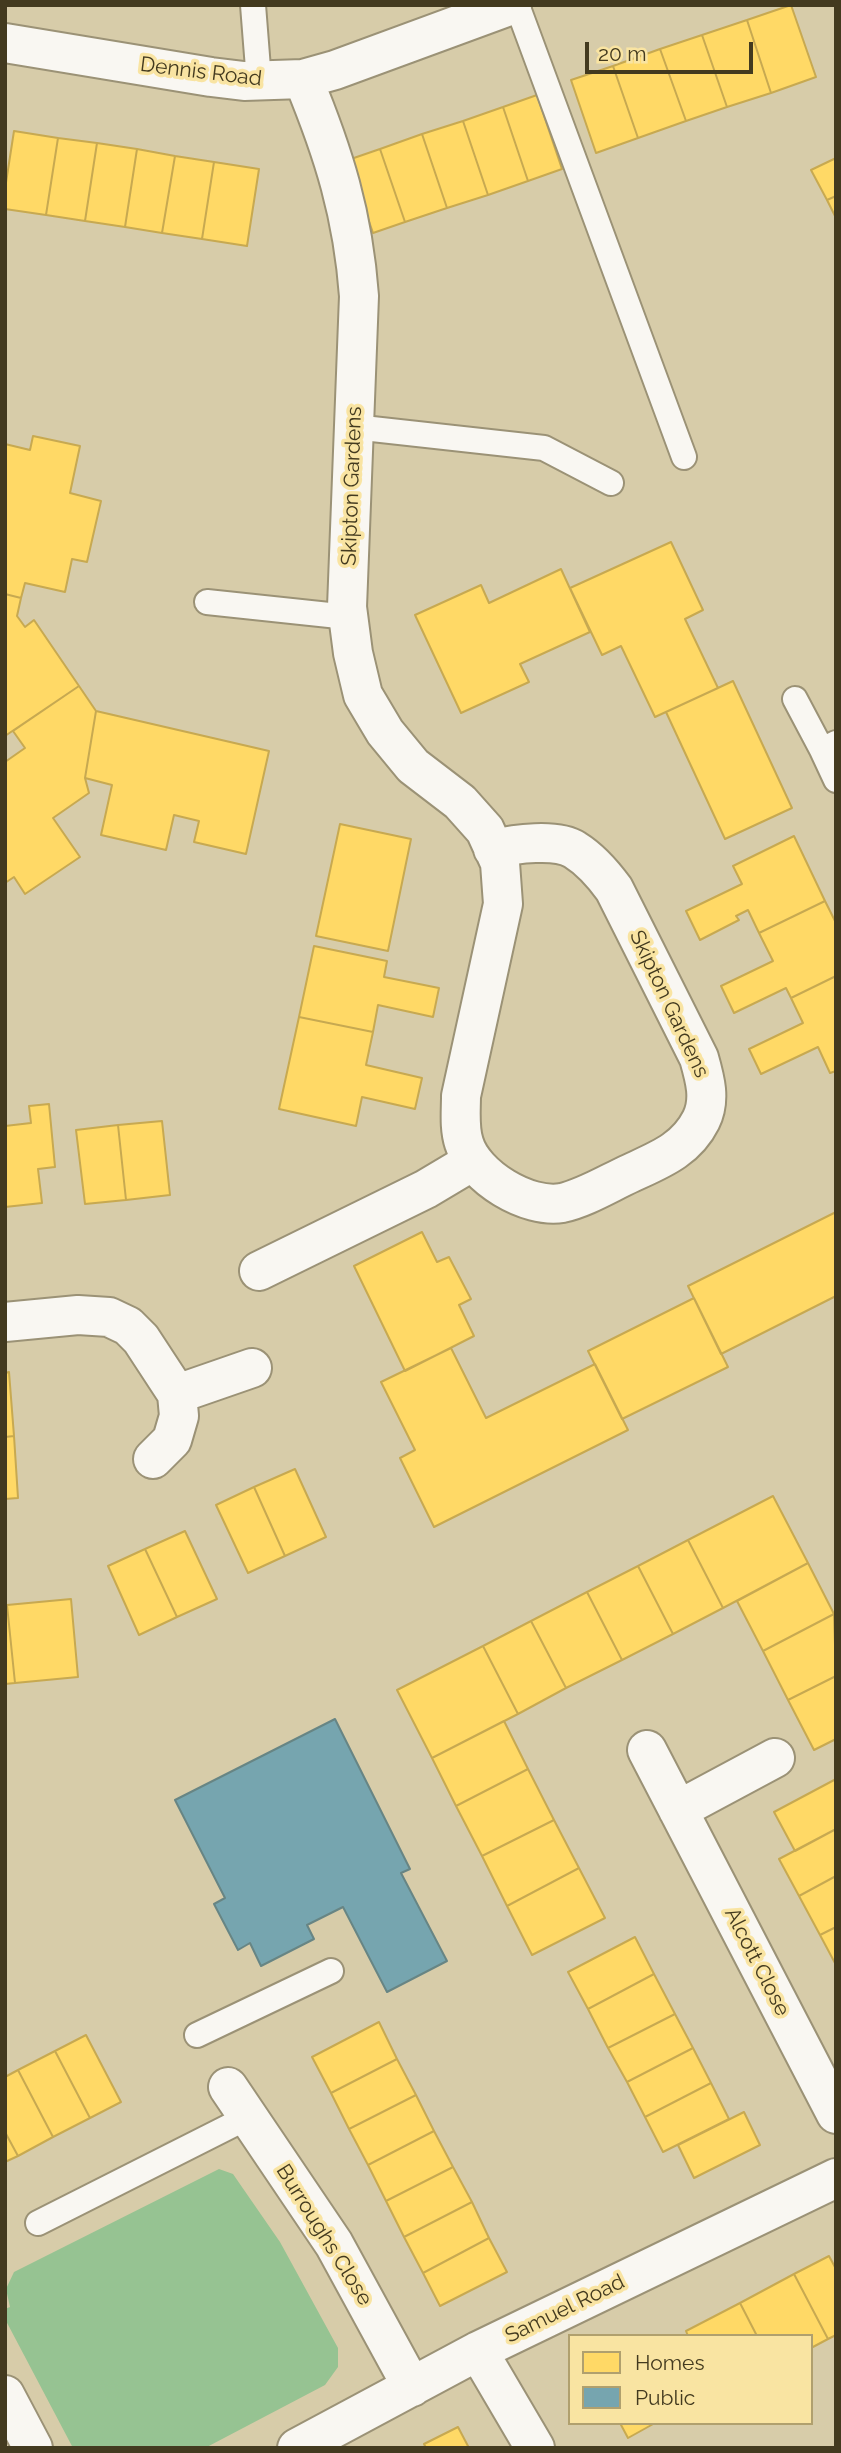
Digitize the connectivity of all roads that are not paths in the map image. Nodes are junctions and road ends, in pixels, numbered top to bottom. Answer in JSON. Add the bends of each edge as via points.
{"nodes":[{"id":1,"x":253,"y":5,"type":"edge"},
{"id":2,"x":514,"y":5,"type":"edge"},
{"id":3,"x":5,"y":43,"type":"edge"},
{"id":4,"x":303,"y":79,"type":"junction"},
{"id":5,"x":259,"y":81,"type":"junction"},
{"id":6,"x":354,"y":426,"type":"junction"},
{"id":7,"x":684,"y":457,"type":"dead end"},
{"id":8,"x":611,"y":483,"type":"dead end"},
{"id":9,"x":207,"y":603,"type":"dead end"},
{"id":10,"x":348,"y":617,"type":"junction"},
{"id":11,"x":795,"y":699,"type":"dead end"},
{"id":12,"x":829,"y":746,"type":"edge"},
{"id":13,"x":836,"y":780,"type":"edge"},
{"id":14,"x":493,"y":849,"type":"junction"},
{"id":15,"x":473,"y":1161,"type":"junction"},
{"id":16,"x":259,"y":1271,"type":"dead end"},
{"id":17,"x":5,"y":1322,"type":"edge"},
{"id":18,"x":252,"y":1368,"type":"dead end"},
{"id":19,"x":177,"y":1394,"type":"junction"},
{"id":20,"x":153,"y":1459,"type":"dead end"},
{"id":21,"x":647,"y":1750,"type":"dead end"},
{"id":22,"x":775,"y":1758,"type":"dead end"},
{"id":23,"x":678,"y":1810,"type":"junction"},
{"id":24,"x":331,"y":1971,"type":"dead end"},
{"id":25,"x":197,"y":2035,"type":"dead end"},
{"id":26,"x":238,"y":2102,"type":"joint"},
{"id":27,"x":836,"y":2114,"type":"edge"},
{"id":28,"x":836,"y":2178,"type":"edge"},
{"id":29,"x":38,"y":2223,"type":"dead end"},
{"id":30,"x":478,"y":2351,"type":"junction"},
{"id":31,"x":412,"y":2387,"type":"junction"},
{"id":32,"x":5,"y":2395,"type":"edge"},
{"id":33,"x":33,"y":2448,"type":"edge"},
{"id":34,"x":298,"y":2448,"type":"edge"},
{"id":35,"x":535,"y":2448,"type":"edge"}],
"edges":[{"from":1,"to":5,"type":"lane"},
{"from":2,"to":4,"type":"street","name":"Dennis Road"},
{"from":2,"to":7,"type":"lane"},
{"from":3,"to":5,"type":"street","name":"Dennis Road"},
{"from":4,"to":5,"type":"street","name":"Dennis Road"},
{"from":4,"to":6,"type":"street","name":"Skipton Gardens","via":[[327,136],[355,250],[359,296]]},
{"from":6,"to":8,"type":"lane","via":[[544,448]]},
{"from":6,"to":10,"type":"street","name":"Skipton Gardens"},
{"from":9,"to":10,"type":"lane"},
{"from":10,"to":14,"type":"street","name":"Skipton Gardens","via":[[363,695],[385,732],[413,766],[460,802],[485,831]]},
{"from":11,"to":12,"type":"lane"},
{"from":12,"to":13,"type":"lane"},
{"from":14,"to":15,"type":"street","name":"Skipton Gardens","via":[[500,863],[503,904],[461,1096],[464,1144]]},
{"from":14,"to":15,"type":"street","name":"Skipton Gardens","via":[[544,843],[573,847],[596,866],[614,889],[699,1058],[707,1088],[703,1118],[689,1140],[671,1154],[561,1203],[530,1200],[506,1190]]},
{"from":15,"to":16,"type":"street"},
{"from":17,"to":19,"type":"street","via":[[109,1317],[141,1339]]},
{"from":18,"to":19,"type":"street"},
{"from":19,"to":20,"type":"street","via":[[179,1416],[172,1440]]},
{"from":21,"to":23,"type":"street","name":"Alcott Close"},
{"from":22,"to":23,"type":"street"},
{"from":23,"to":27,"type":"street","name":"Alcott Close"},
{"from":24,"to":25,"type":"lane"},
{"from":26,"to":29,"type":"lane"},
{"from":26,"to":31,"type":"street","name":"Burroughs Close","via":[[334,2244]]},
{"from":28,"to":30,"type":"street","name":"Samuel Road"},
{"from":30,"to":31,"type":"street","name":"Samuel Road"},
{"from":30,"to":35,"type":"street"},
{"from":31,"to":34,"type":"street","name":"Samuel Road"},
{"from":32,"to":33,"type":"street"}]}
